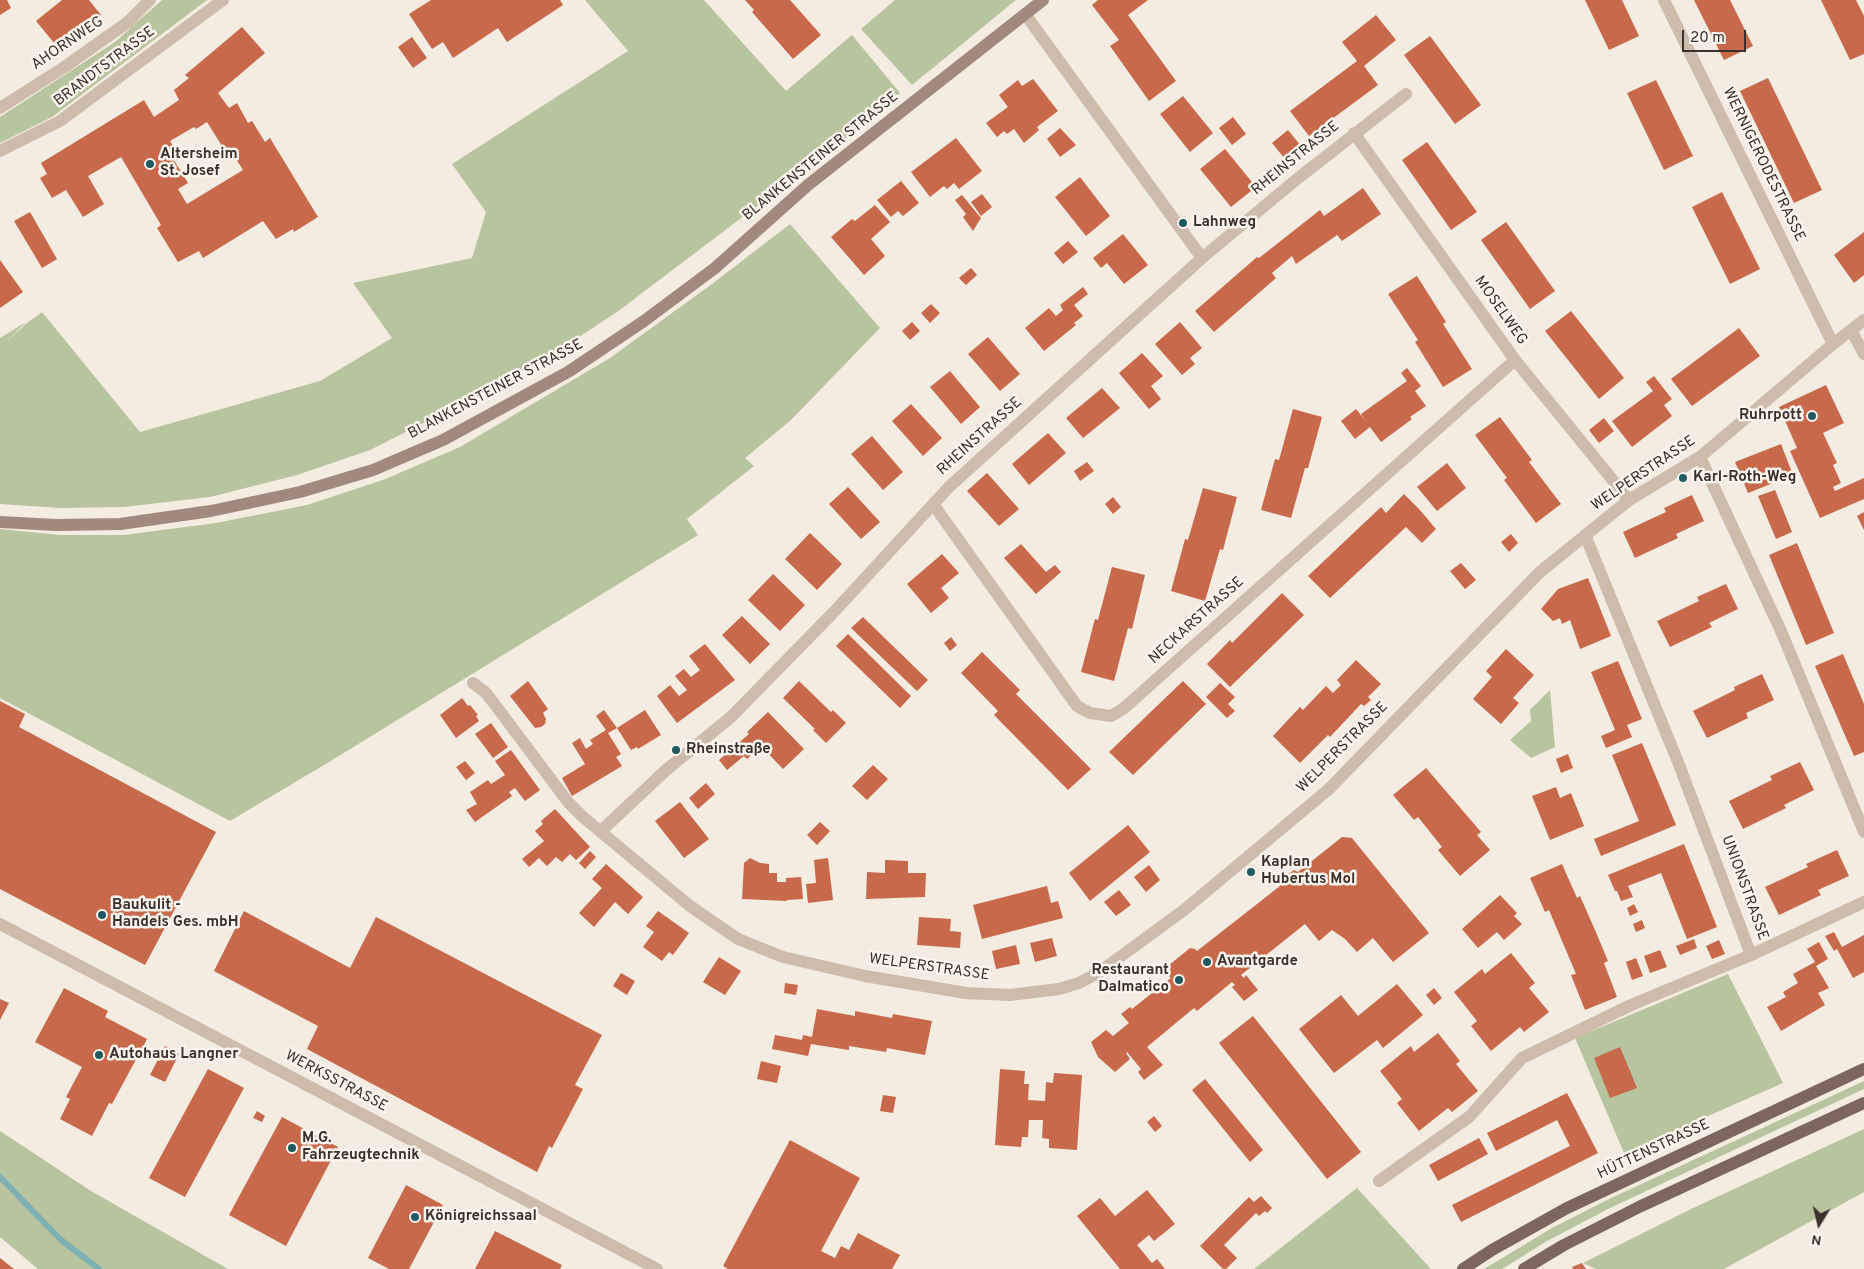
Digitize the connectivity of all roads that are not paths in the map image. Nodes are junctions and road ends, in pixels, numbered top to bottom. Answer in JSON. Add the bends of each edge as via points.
{"nodes":[{"id":1,"x":150,"y":0,"type":"edge"},
{"id":2,"x":223,"y":0,"type":"edge"},
{"id":3,"x":1043,"y":0,"type":"edge"},
{"id":4,"x":1664,"y":0,"type":"edge"},
{"id":5,"x":1025,"y":14,"type":"junction"},
{"id":6,"x":1406,"y":94,"type":"dead end"},
{"id":7,"x":0,"y":108,"type":"edge"},
{"id":8,"x":1354,"y":133,"type":"junction"},
{"id":9,"x":0,"y":151,"type":"edge"},
{"id":10,"x":1202,"y":258,"type":"junction"},
{"id":11,"x":1864,"y":320,"type":"edge"},
{"id":12,"x":1850,"y":330,"type":"junction"},
{"id":13,"x":1833,"y":344,"type":"junction"},
{"id":14,"x":1864,"y":354,"type":"edge"},
{"id":15,"x":1515,"y":360,"type":"junction"},
{"id":16,"x":1700,"y":457,"type":"junction"},
{"id":17,"x":1629,"y":500,"type":"junction"},
{"id":18,"x":933,"y":504,"type":"junction"},
{"id":19,"x":0,"y":522,"type":"edge"},
{"id":20,"x":1585,"y":535,"type":"junction"},
{"id":21,"x":472,"y":683,"type":"dead end"},
{"id":22,"x":602,"y":831,"type":"junction"},
{"id":23,"x":1864,"y":832,"type":"edge"},
{"id":24,"x":1864,"y":902,"type":"edge"},
{"id":25,"x":0,"y":924,"type":"edge"},
{"id":26,"x":1751,"y":955,"type":"junction"},
{"id":27,"x":1864,"y":1069,"type":"edge"},
{"id":28,"x":1864,"y":1103,"type":"edge"},
{"id":29,"x":1379,"y":1181,"type":"dead end"},
{"id":30,"x":657,"y":1269,"type":"edge"},
{"id":31,"x":1464,"y":1269,"type":"edge"},
{"id":32,"x":1524,"y":1269,"type":"edge"}],
"edges":[{"from":1,"to":7,"type":"street","name":"AHORNWEG","via":[[128,22]]},
{"from":2,"to":9,"type":"street","name":"BRANDTSTRASSE","via":[[60,121]]},
{"from":3,"to":5,"type":"main road","name":"BLANKENSTEINER STRASSE"},
{"from":4,"to":13,"type":"street","name":"WERNIGERODESTRASSE"},
{"from":5,"to":10,"type":"street"},
{"from":5,"to":19,"type":"main road","name":"BLANKENSTEINER STRASSE","via":[[808,185],[715,268],[644,321],[568,372],[443,440],[373,470],[300,492],[210,511],[120,524]]},
{"from":6,"to":8,"type":"street","name":"RHEINSTRASSE"},
{"from":8,"to":10,"type":"street","name":"RHEINSTRASSE"},
{"from":8,"to":15,"type":"street","name":"MOSELWEG"},
{"from":10,"to":18,"type":"street","name":"RHEINSTRASSE"},
{"from":11,"to":12,"type":"street","name":"WELPERSTRASSE"},
{"from":12,"to":13,"type":"street","name":"WELPERSTRASSE"},
{"from":12,"to":14,"type":"street"},
{"from":13,"to":16,"type":"street","name":"WELPERSTRASSE"},
{"from":15,"to":17,"type":"street","name":"MOSELWEG"},
{"from":15,"to":18,"type":"street","name":"NECKARSTRASSE","via":[[1123,710],[1111,716],[1090,713],[1077,706]]},
{"from":16,"to":17,"type":"street","name":"WELPERSTRASSE"},
{"from":16,"to":23,"type":"street","via":[[1781,631]]},
{"from":17,"to":20,"type":"street","name":"WELPERSTRASSE"},
{"from":18,"to":22,"type":"street","name":"RHEINSTRASSE","via":[[731,717],[665,771]]},
{"from":20,"to":22,"type":"street","name":"WELPERSTRASSE","via":[[1540,572],[1329,790],[1184,910],[1098,973],[1079,983],[1035,993],[966,993],[865,976],[783,957],[738,939],[690,906]]},
{"from":20,"to":26,"type":"street","name":"UNIONSTRASSE","via":[[1678,762]]},
{"from":21,"to":22,"type":"street","via":[[493,702],[568,802]]},
{"from":24,"to":26,"type":"street"},
{"from":25,"to":30,"type":"street","name":"WERKSSTRASSE"},
{"from":26,"to":29,"type":"street","name":"UNIONSTRASSE","via":[[1631,1005],[1522,1058],[1469,1117]]},
{"from":27,"to":31,"type":"main road","name":"HÜTTENSTRASSE","via":[[1567,1208]]},
{"from":28,"to":32,"type":"main road","via":[[1639,1207]]}]}
